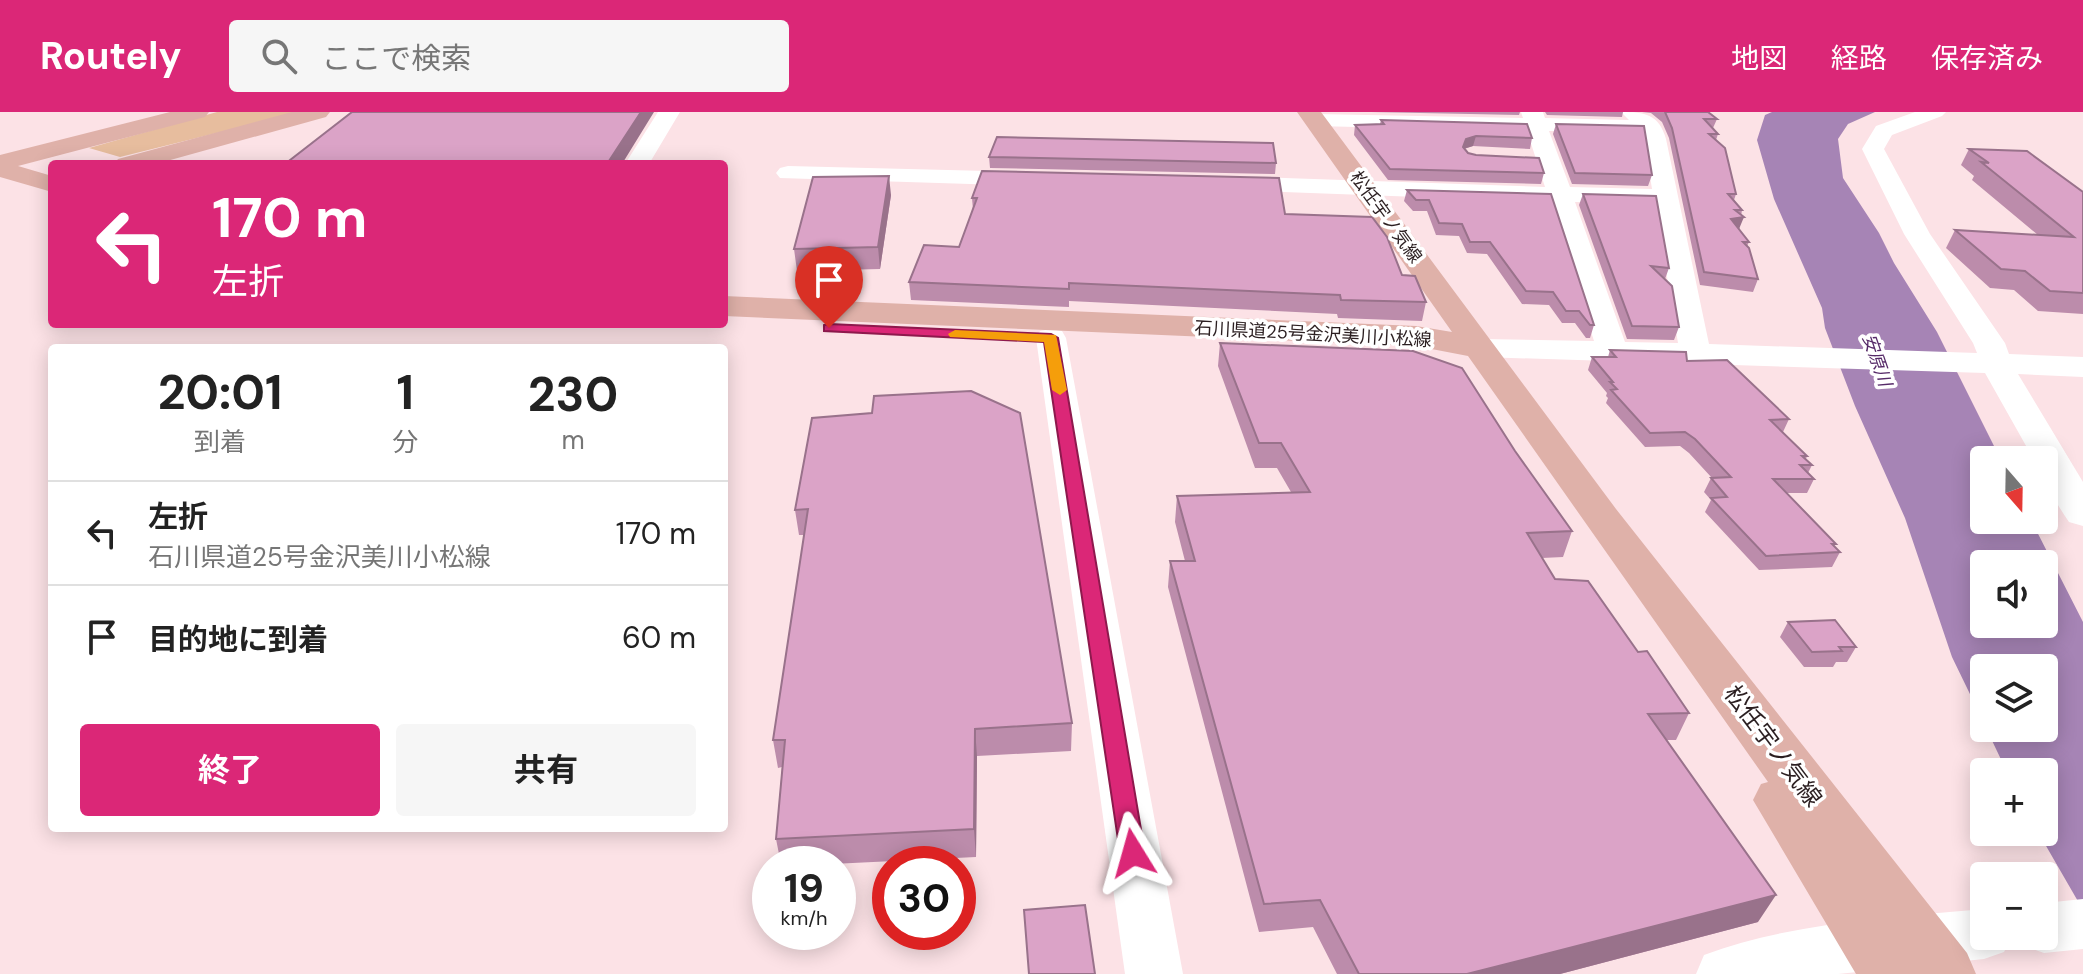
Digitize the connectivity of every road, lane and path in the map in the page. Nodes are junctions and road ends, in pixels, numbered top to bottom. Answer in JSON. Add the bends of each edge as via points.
{"nodes":[{"id":1,"x":197,"y":112,"type":"edge"},
{"id":2,"x":318,"y":112,"type":"edge"},
{"id":3,"x":669,"y":112,"type":"edge"},
{"id":4,"x":1935,"y":112,"type":"edge"},
{"id":5,"x":1312,"y":116,"type":"edge"},
{"id":6,"x":1534,"y":118,"type":"edge"},
{"id":7,"x":1642,"y":120,"type":"edge"},
{"id":8,"x":1518,"y":158,"type":"edge"},
{"id":9,"x":1547,"y":159,"type":"junction"},
{"id":10,"x":5,"y":160,"type":"edge"},
{"id":11,"x":142,"y":160,"type":"edge"},
{"id":12,"x":639,"y":160,"type":"edge"},
{"id":13,"x":48,"y":165,"type":"edge"},
{"id":14,"x":788,"y":173,"type":"dead end"},
{"id":15,"x":1062,"y":180,"type":"edge"},
{"id":16,"x":1205,"y":183,"type":"edge"},
{"id":17,"x":48,"y":184,"type":"edge"},
{"id":18,"x":48,"y":187,"type":"edge"},
{"id":19,"x":1366,"y":188,"type":"junction"},
{"id":20,"x":1559,"y":195,"type":"junction"},
{"id":21,"x":1664,"y":197,"type":"junction"},
{"id":22,"x":10,"y":199,"type":"dead end"},
{"id":23,"x":728,"y":306,"type":"edge"},
{"id":24,"x":728,"y":322,"type":"edge"},
{"id":25,"x":1051,"y":338,"type":"junction"},
{"id":26,"x":1481,"y":348,"type":"junction"},
{"id":27,"x":1613,"y":351,"type":"junction"},
{"id":28,"x":1695,"y":353,"type":"junction"},
{"id":29,"x":1986,"y":364,"type":"junction"},
{"id":30,"x":2083,"y":367,"type":"edge"},
{"id":31,"x":2083,"y":514,"type":"edge"},
{"id":32,"x":2083,"y":924,"type":"edge"},
{"id":33,"x":2058,"y":927,"type":"edge"},
{"id":34,"x":1970,"y":938,"type":"edge"},
{"id":35,"x":1907,"y":958,"type":"edge"},
{"id":36,"x":1154,"y":974,"type":"edge"},
{"id":37,"x":1725,"y":974,"type":"edge"}],
"edges":[{"from":1,"to":10,"type":"main road"},
{"from":2,"to":11,"type":"main road"},
{"from":3,"to":12,"type":"street"},
{"from":4,"to":29,"type":"street","via":[[1884,131],[1873,149],[1917,234],[1989,343]]},
{"from":5,"to":6,"type":"street"},
{"from":5,"to":19,"type":"main road","name":"松任宇ノ気線"},
{"from":6,"to":7,"type":"street"},
{"from":6,"to":9,"type":"street"},
{"from":7,"to":21,"type":"street"},
{"from":8,"to":9,"type":"street"},
{"from":9,"to":20,"type":"street"},
{"from":10,"to":13,"type":"main road"},
{"from":10,"to":17,"type":"main road"},
{"from":14,"to":15,"type":"street"},
{"from":16,"to":19,"type":"street"},
{"from":18,"to":22,"type":"main road"},
{"from":19,"to":20,"type":"street"},
{"from":19,"to":26,"type":"main road","name":"松任宇ノ気線"},
{"from":20,"to":21,"type":"street"},
{"from":20,"to":27,"type":"street"},
{"from":21,"to":28,"type":"street"},
{"from":23,"to":26,"type":"main road","name":"石川県道25号金沢美川小松線","via":[[1416,336]]},
{"from":24,"to":25,"type":"main road","name":"石川県道25号金沢美川小松線"},
{"from":25,"to":26,"type":"main road","name":"石川県道25号金沢美川小松線","via":[[1425,353]]},
{"from":25,"to":36,"type":"street"},
{"from":26,"to":27,"type":"street"},
{"from":26,"to":35,"type":"main road","name":"松任宇ノ気線"},
{"from":27,"to":28,"type":"street"},
{"from":28,"to":29,"type":"street"},
{"from":29,"to":30,"type":"street"},
{"from":29,"to":31,"type":"street"},
{"from":32,"to":33,"type":"street"},
{"from":34,"to":35,"type":"street"},
{"from":35,"to":37,"type":"street","via":[[1830,949]]}]}
